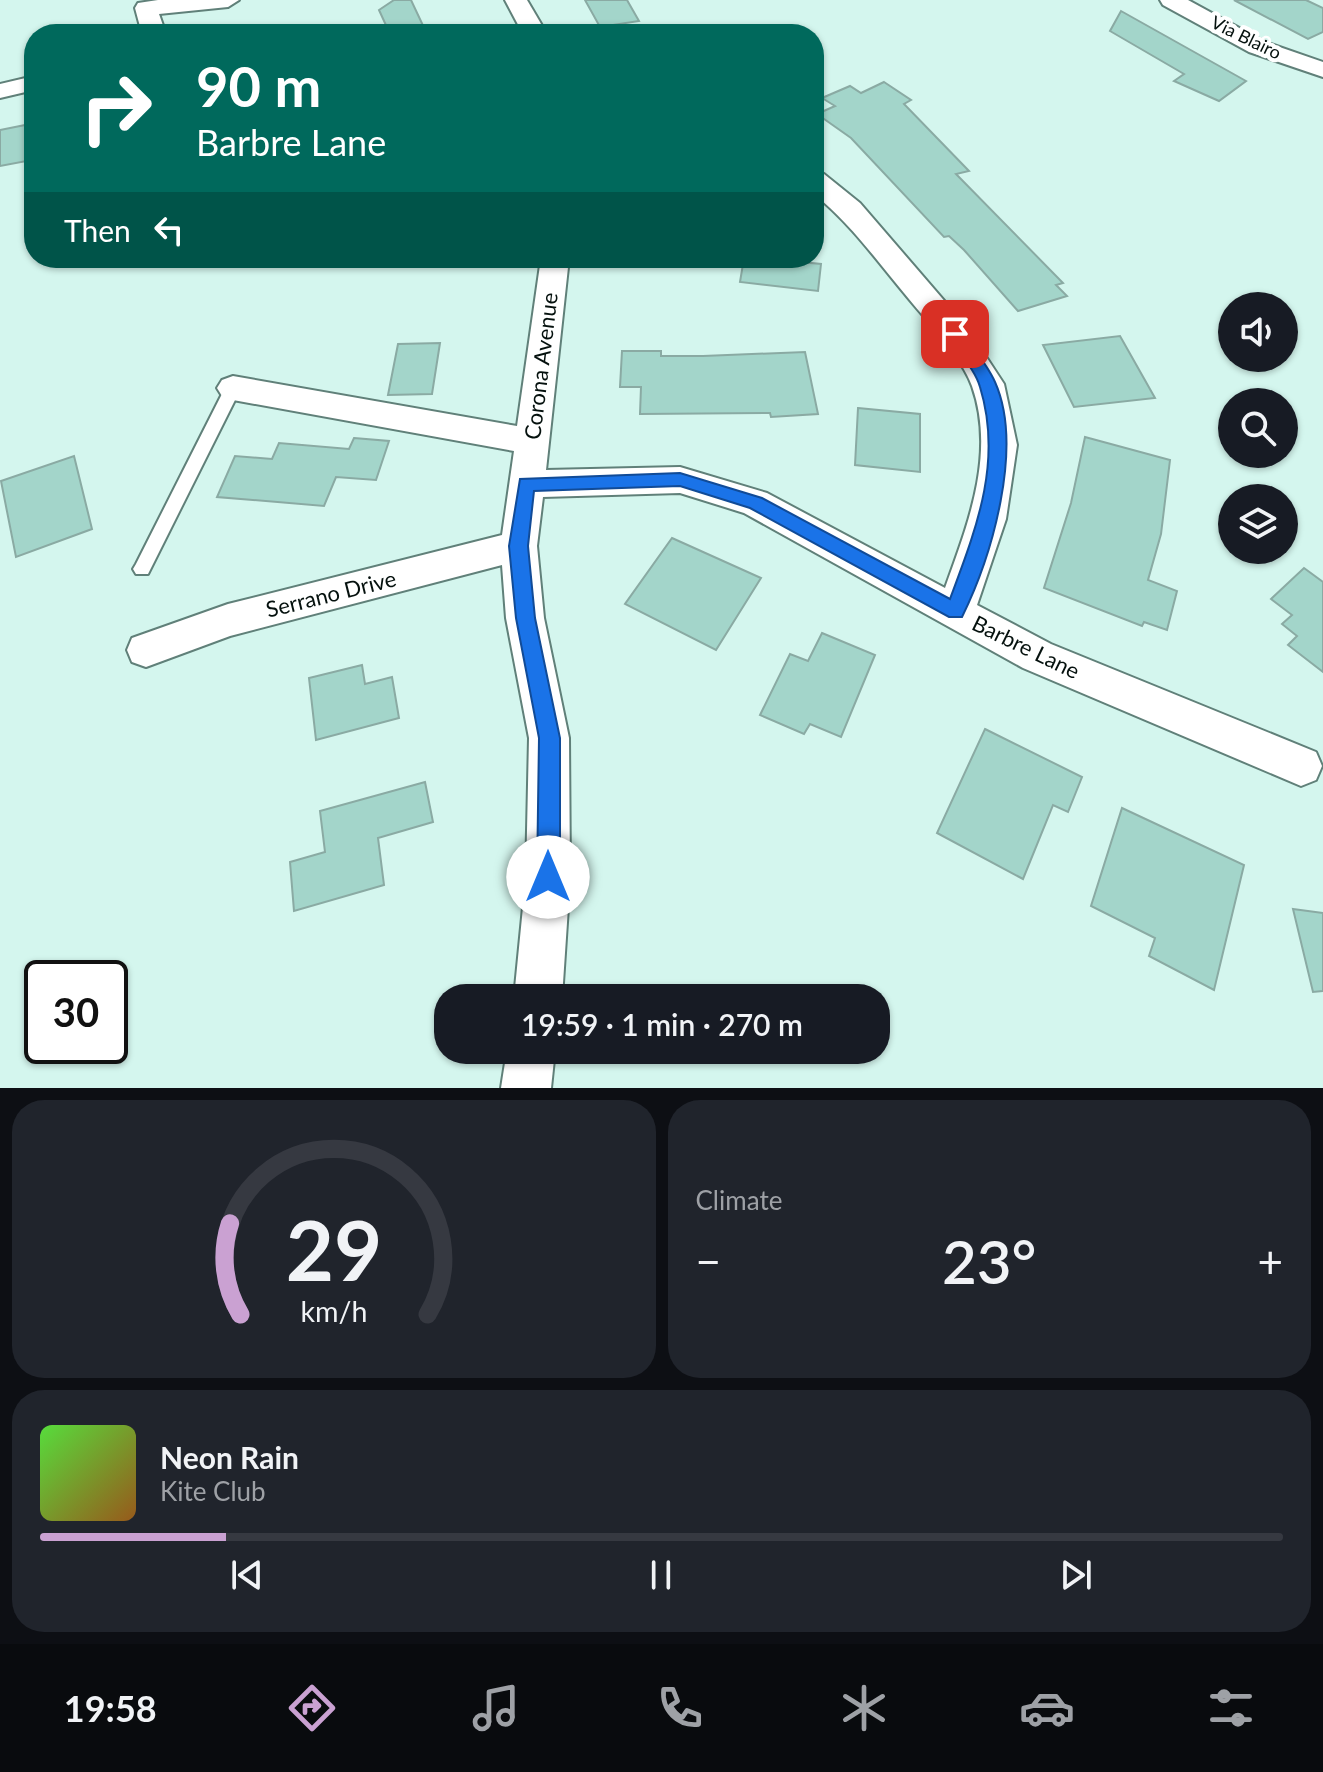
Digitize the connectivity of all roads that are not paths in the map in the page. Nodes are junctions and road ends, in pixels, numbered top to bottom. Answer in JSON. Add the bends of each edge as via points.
{"nodes":[{"id":1,"x":228,"y":0,"type":"edge"},
{"id":2,"x":516,"y":0,"type":"edge"},
{"id":3,"x":1171,"y":0,"type":"edge"},
{"id":4,"x":151,"y":24,"type":"edge"},
{"id":5,"x":529,"y":24,"type":"edge"},
{"id":6,"x":1323,"y":70,"type":"edge"},
{"id":7,"x":24,"y":85,"type":"edge"},
{"id":8,"x":0,"y":91,"type":"edge"},
{"id":9,"x":824,"y":188,"type":"edge"},
{"id":10,"x":554,"y":268,"type":"edge"},
{"id":11,"x":233,"y":388,"type":"joint"},
{"id":12,"x":531,"y":441,"type":"junction"},
{"id":13,"x":526,"y":484,"type":"junction"},
{"id":14,"x":519,"y":546,"type":"junction"},
{"id":15,"x":142,"y":569,"type":"dead end"},
{"id":16,"x":956,"y":611,"type":"junction"},
{"id":17,"x":146,"y":650,"type":"dead end"},
{"id":18,"x":1301,"y":766,"type":"dead end"},
{"id":19,"x":539,"y":984,"type":"edge"},
{"id":20,"x":529,"y":1064,"type":"edge"},
{"id":21,"x":526,"y":1088,"type":"edge"}],
"edges":[{"from":1,"to":4,"type":"street","via":[[146,8]]},
{"from":2,"to":5,"type":"street"},
{"from":3,"to":6,"type":"street","name":"Via Blairo","via":[[1257,47]]},
{"from":7,"to":8,"type":"street"},
{"from":9,"to":16,"type":"street","via":[[850,209],[955,334],[988,384],[1000,445],[988,519]]},
{"from":10,"to":12,"type":"street","name":"Corona Avenue"},
{"from":11,"to":12,"type":"street"},
{"from":11,"to":15,"type":"lane"},
{"from":12,"to":13,"type":"street","name":"Corona Avenue"},
{"from":13,"to":14,"type":"street","name":"Corona Avenue"},
{"from":13,"to":16,"type":"street","name":"Barbre Lane","via":[[680,480],[755,503]]},
{"from":14,"to":17,"type":"street","name":"Serrano Drive","via":[[228,620]]},
{"from":14,"to":19,"type":"street","name":"Corona Avenue","via":[[525,618],[549,738],[548,877]]},
{"from":16,"to":18,"type":"street","name":"Barbre Lane","via":[[1037,656]]},
{"from":20,"to":21,"type":"street"}]}
